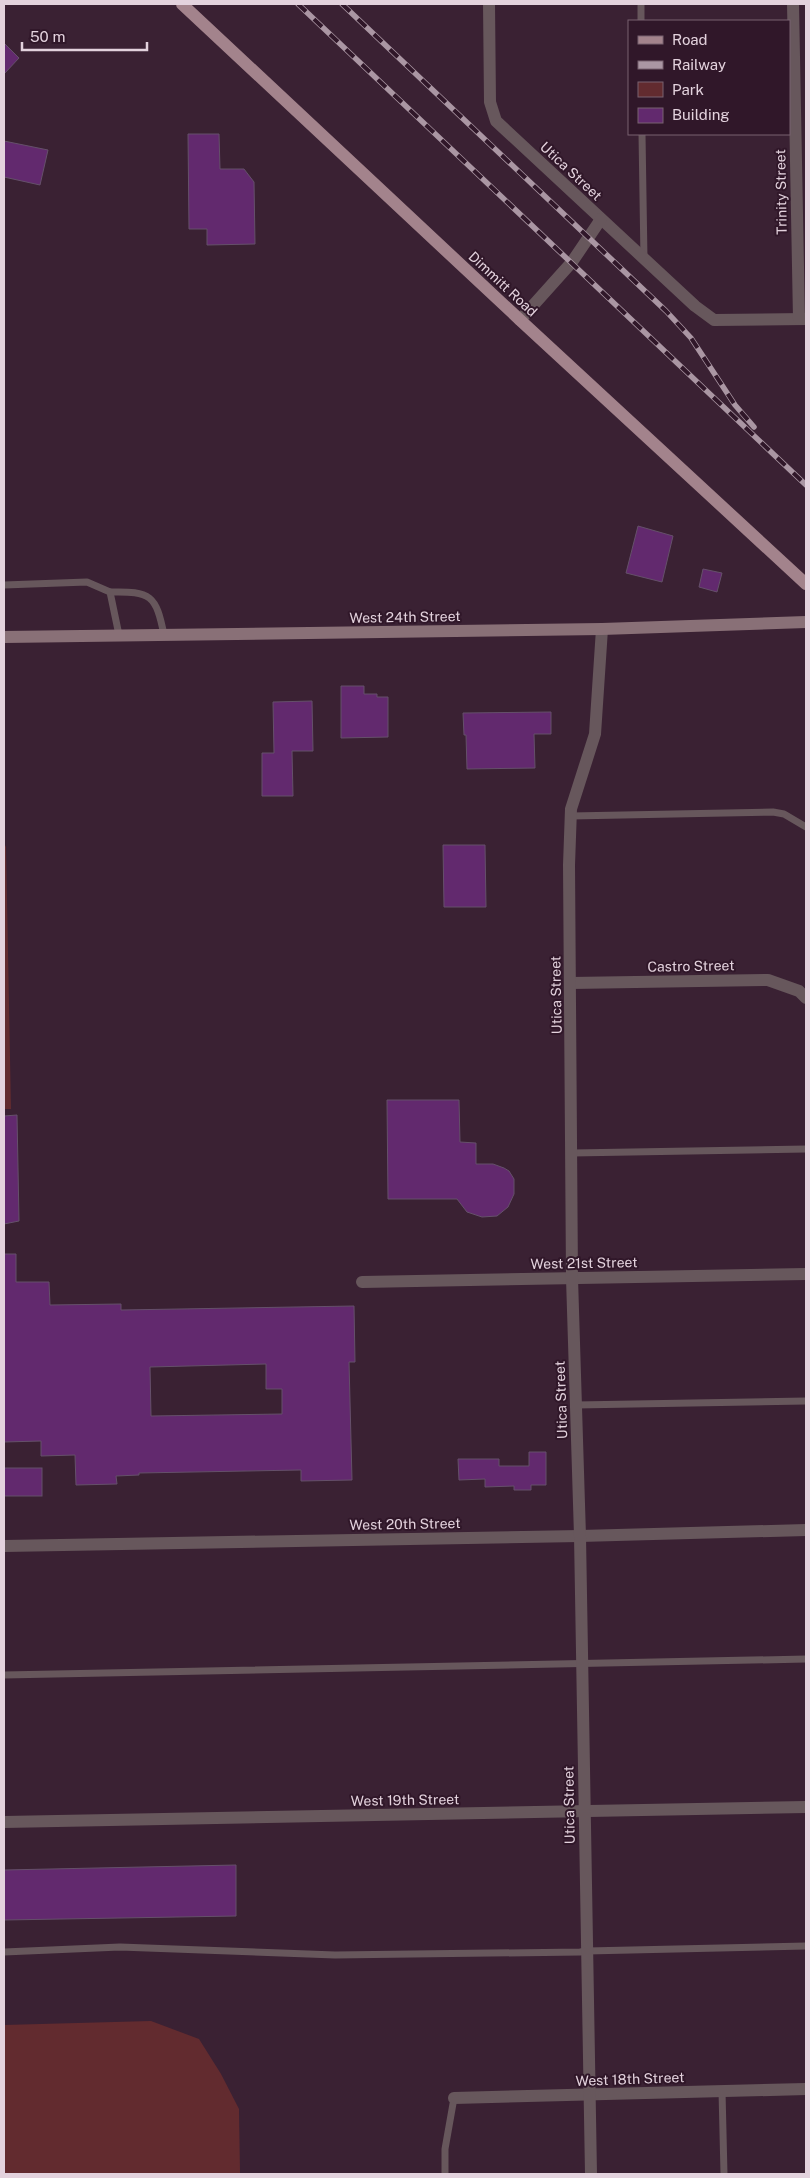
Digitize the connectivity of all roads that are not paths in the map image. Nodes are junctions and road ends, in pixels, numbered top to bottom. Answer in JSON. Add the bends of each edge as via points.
{"nodes":[{"id":1,"x":182,"y":4,"type":"edge"},
{"id":2,"x":489,"y":4,"type":"edge"},
{"id":3,"x":641,"y":4,"type":"edge"},
{"id":4,"x":793,"y":4,"type":"edge"},
{"id":5,"x":641,"y":20,"type":"edge"},
{"id":6,"x":642,"y":135,"type":"edge"},
{"id":7,"x":601,"y":219,"type":"junction"},
{"id":8,"x":644,"y":259,"type":"junction"},
{"id":9,"x":802,"y":319,"type":"edge"},
{"id":10,"x":520,"y":320,"type":"junction"},
{"id":11,"x":806,"y":584,"type":"edge"},
{"id":12,"x":4,"y":585,"type":"edge"},
{"id":13,"x":110,"y":592,"type":"junction"},
{"id":14,"x":806,"y":622,"type":"edge"},
{"id":15,"x":602,"y":629,"type":"junction"},
{"id":16,"x":164,"y":635,"type":"junction"},
{"id":17,"x":119,"y":636,"type":"junction"},
{"id":18,"x":4,"y":637,"type":"edge"},
{"id":19,"x":571,"y":816,"type":"junction"},
{"id":20,"x":806,"y":827,"type":"edge"},
{"id":21,"x":571,"y":983,"type":"junction"},
{"id":22,"x":806,"y":998,"type":"edge"},
{"id":23,"x":806,"y":1149,"type":"edge"},
{"id":24,"x":572,"y":1152,"type":"junction"},
{"id":25,"x":806,"y":1274,"type":"edge"},
{"id":26,"x":572,"y":1278,"type":"junction"},
{"id":27,"x":362,"y":1282,"type":"dead end"},
{"id":28,"x":806,"y":1401,"type":"edge"},
{"id":29,"x":576,"y":1405,"type":"junction"},
{"id":30,"x":806,"y":1530,"type":"edge"},
{"id":31,"x":580,"y":1536,"type":"junction"},
{"id":32,"x":4,"y":1546,"type":"edge"},
{"id":33,"x":806,"y":1659,"type":"edge"},
{"id":34,"x":582,"y":1662,"type":"junction"},
{"id":35,"x":4,"y":1675,"type":"edge"},
{"id":36,"x":806,"y":1807,"type":"edge"},
{"id":37,"x":585,"y":1812,"type":"junction"},
{"id":38,"x":4,"y":1822,"type":"edge"},
{"id":39,"x":806,"y":1946,"type":"edge"},
{"id":40,"x":586,"y":1950,"type":"junction"},
{"id":41,"x":4,"y":1952,"type":"edge"},
{"id":42,"x":806,"y":2089,"type":"edge"},
{"id":43,"x":722,"y":2091,"type":"junction"},
{"id":44,"x":590,"y":2095,"type":"junction"},
{"id":45,"x":454,"y":2098,"type":"joint"},
{"id":46,"x":445,"y":2174,"type":"edge"},
{"id":47,"x":590,"y":2174,"type":"edge"},
{"id":48,"x":724,"y":2174,"type":"edge"}],
"edges":[{"from":1,"to":10,"type":"main road","name":"Dimmitt Road"},
{"from":2,"to":7,"type":"street","name":"Utica Street","via":[[490,102],[496,121]]},
{"from":3,"to":5,"type":"lane"},
{"from":4,"to":9,"type":"street","name":"Trinity Street"},
{"from":6,"to":8,"type":"lane"},
{"from":7,"to":8,"type":"street","name":"Utica Street"},
{"from":7,"to":10,"type":"street","via":[[572,262]]},
{"from":8,"to":9,"type":"street","name":"Utica Street","via":[[714,320]]},
{"from":10,"to":11,"type":"main road","name":"Dimmitt Road"},
{"from":12,"to":13,"type":"lane","via":[[86,582]]},
{"from":13,"to":16,"type":"lane","via":[[146,595],[159,610]]},
{"from":13,"to":17,"type":"lane"},
{"from":14,"to":15,"type":"main road","name":"West 24th Street"},
{"from":15,"to":16,"type":"main road","name":"West 24th Street"},
{"from":15,"to":19,"type":"street","name":"Utica Street","via":[[595,734]]},
{"from":16,"to":17,"type":"main road","name":"West 24th Street"},
{"from":17,"to":18,"type":"main road","name":"West 24th Street"},
{"from":19,"to":20,"type":"lane","via":[[773,812],[784,814]]},
{"from":19,"to":21,"type":"street","name":"Utica Street"},
{"from":21,"to":22,"type":"street","name":"Castro Street","via":[[768,980],[799,991]]},
{"from":21,"to":24,"type":"street","name":"Utica Street"},
{"from":23,"to":24,"type":"lane"},
{"from":24,"to":26,"type":"street","name":"Utica Street"},
{"from":25,"to":26,"type":"street","name":"West 21st Street"},
{"from":26,"to":27,"type":"street","name":"West 21st Street"},
{"from":26,"to":29,"type":"street","name":"Utica Street"},
{"from":28,"to":29,"type":"lane"},
{"from":29,"to":31,"type":"street","name":"Utica Street"},
{"from":30,"to":31,"type":"street","name":"West 20th Street"},
{"from":31,"to":32,"type":"street","name":"West 20th Street"},
{"from":31,"to":34,"type":"street","name":"Utica Street"},
{"from":33,"to":34,"type":"lane"},
{"from":34,"to":35,"type":"lane"},
{"from":34,"to":37,"type":"street","name":"Utica Street"},
{"from":36,"to":37,"type":"street","name":"West 19th Street"},
{"from":37,"to":38,"type":"street","name":"West 19th Street"},
{"from":37,"to":40,"type":"street","name":"Utica Street"},
{"from":39,"to":40,"type":"lane"},
{"from":40,"to":41,"type":"lane","via":[[335,1955],[120,1948]]},
{"from":40,"to":44,"type":"street","name":"Utica Street"},
{"from":42,"to":43,"type":"street","name":"West 18th Street"},
{"from":43,"to":44,"type":"street","name":"West 18th Street"},
{"from":43,"to":48,"type":"lane"},
{"from":44,"to":45,"type":"street","name":"West 18th Street"},
{"from":44,"to":47,"type":"street","name":"Utica Street"},
{"from":45,"to":46,"type":"lane","via":[[445,2149]]}]}
